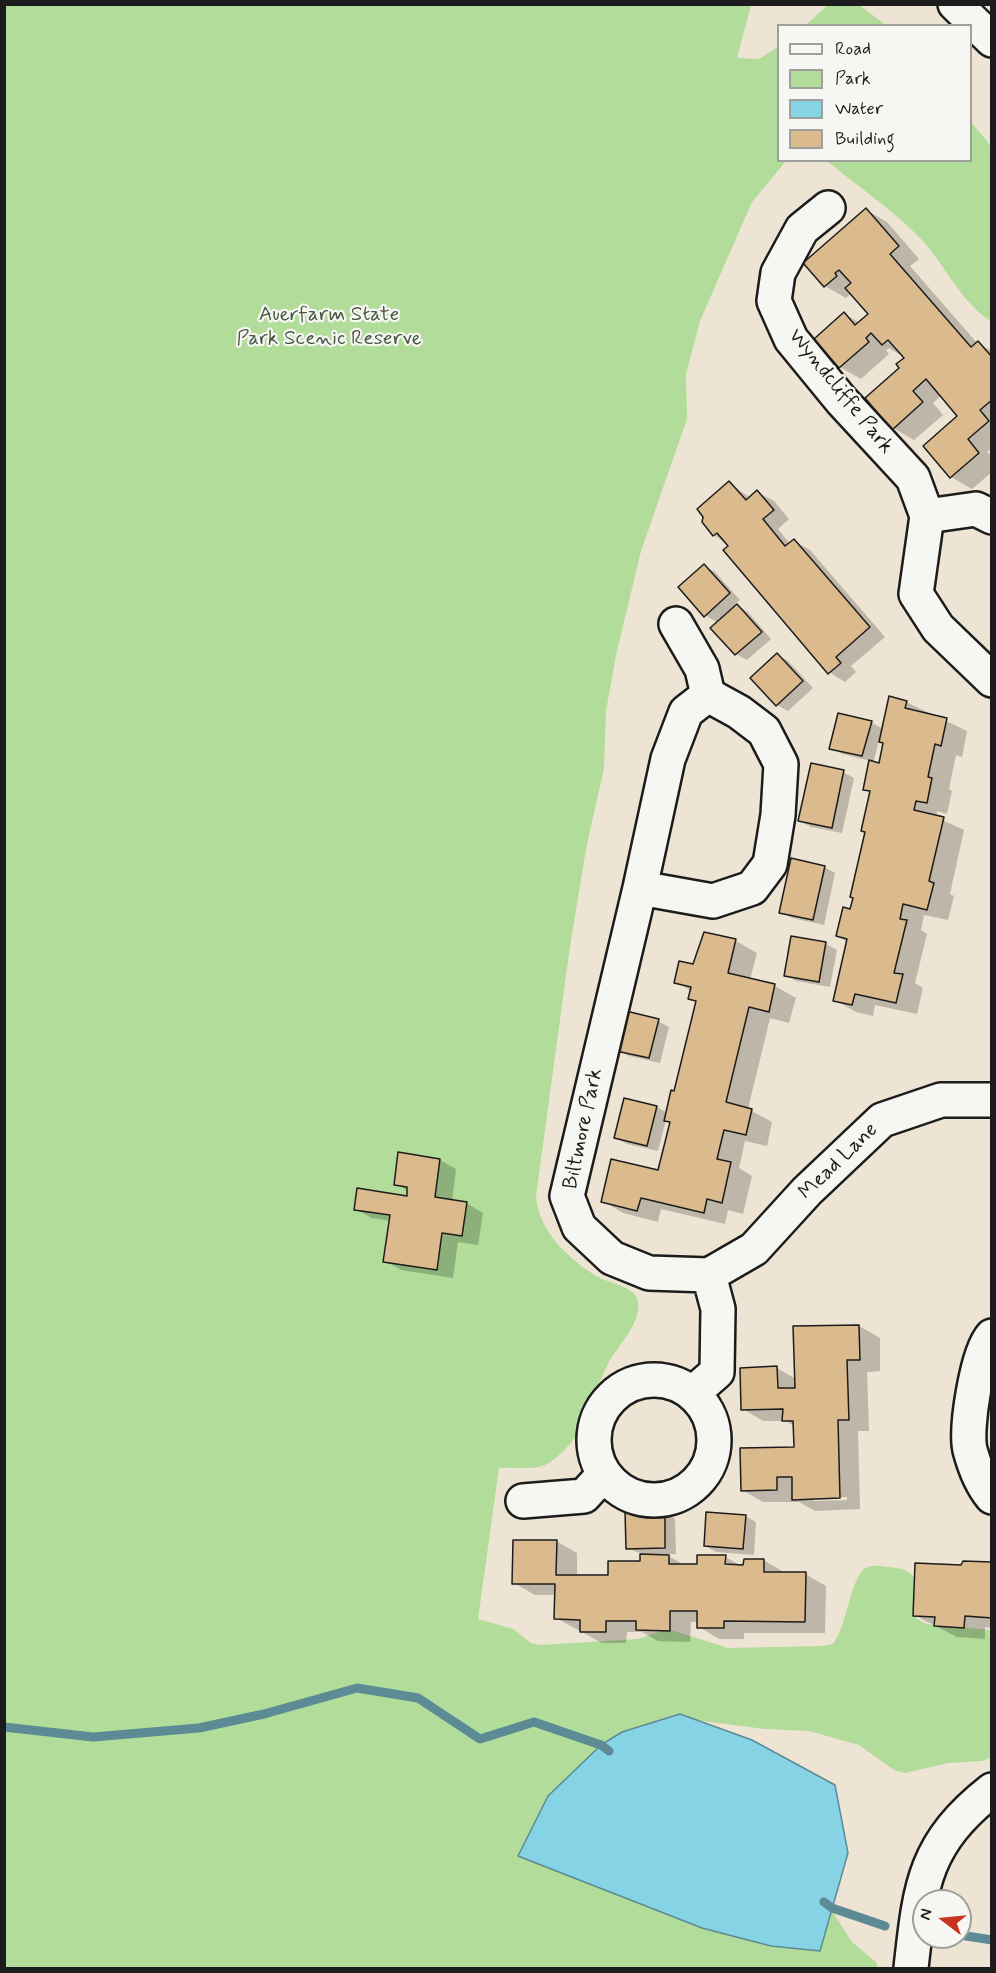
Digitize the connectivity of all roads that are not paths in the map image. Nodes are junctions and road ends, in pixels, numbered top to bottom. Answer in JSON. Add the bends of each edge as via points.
{"nodes":[{"id":1,"x":955,"y":4,"type":"edge"},
{"id":2,"x":992,"y":40,"type":"edge"},
{"id":3,"x":828,"y":208,"type":"dead end"},
{"id":4,"x":927,"y":516,"type":"junction"},
{"id":5,"x":992,"y":517,"type":"edge"},
{"id":6,"x":676,"y":624,"type":"dead end"},
{"id":7,"x":989,"y":670,"type":"edge"},
{"id":8,"x":708,"y":695,"type":"junction"},
{"id":9,"x":640,"y":888,"type":"junction"},
{"id":10,"x":992,"y":1100,"type":"edge"},
{"id":11,"x":709,"y":1275,"type":"junction"},
{"id":12,"x":992,"y":1336,"type":"edge"},
{"id":13,"x":693,"y":1393,"type":"junction"},
{"id":14,"x":604,"y":1474,"type":"junction"},
{"id":15,"x":992,"y":1497,"type":"edge"},
{"id":16,"x":523,"y":1502,"type":"dead end"},
{"id":17,"x":992,"y":1790,"type":"edge"},
{"id":18,"x":911,"y":1968,"type":"edge"}],
"edges":[{"from":1,"to":2,"type":"street"},
{"from":3,"to":4,"type":"street","name":"Wyndcliffe Park","via":[[802,229],[778,273],[774,301],[792,339],[841,400],[913,478]]},
{"from":4,"to":5,"type":"street","via":[[976,509]]},
{"from":4,"to":7,"type":"street","name":"Wyndcliffe Park","via":[[915,594],[938,628]]},
{"from":6,"to":8,"type":"street","via":[[702,669]]},
{"from":8,"to":9,"type":"street","name":"Biltmore Park","via":[[686,712],[668,759]]},
{"from":8,"to":9,"type":"street","via":[[764,731],[781,764],[770,864],[752,888],[713,901]]},
{"from":9,"to":11,"type":"street","name":"Biltmore Park","via":[[567,1196],[579,1227],[612,1258],[650,1273]]},
{"from":10,"to":11,"type":"street","name":"Mead Lane","via":[[941,1100],[882,1120],[807,1191],[754,1249]]},
{"from":11,"to":13,"type":"street","via":[[718,1309],[717,1372]]},
{"from":12,"to":15,"type":"street","via":[[984,1345],[974,1381],[969,1448]]},
{"from":13,"to":14,"type":"street","via":[[658,1380],[621,1389],[607,1402],[593,1438]]},
{"from":13,"to":14,"type":"street","via":[[714,1428],[714,1449],[707,1469],[695,1485],[677,1497],[657,1501],[636,1499],[618,1489]]},
{"from":14,"to":16,"type":"street","via":[[584,1496]]},
{"from":17,"to":18,"type":"street","via":[[965,1811],[934,1853],[920,1894]]}]}
